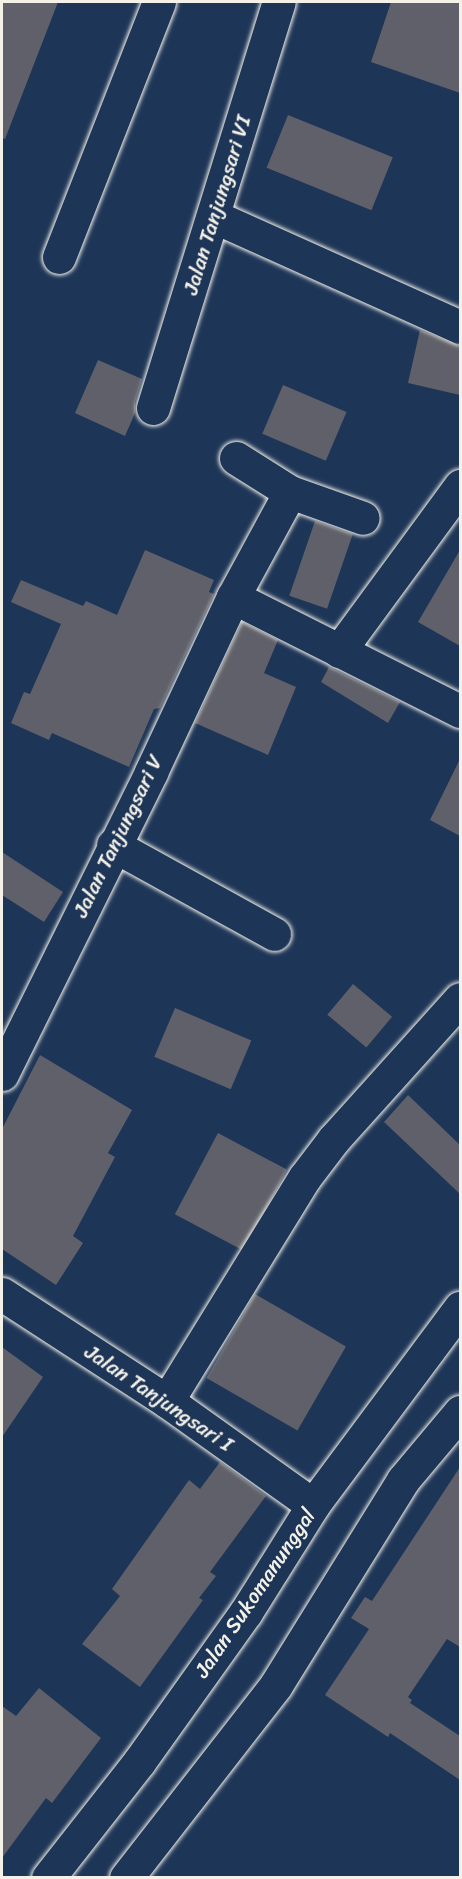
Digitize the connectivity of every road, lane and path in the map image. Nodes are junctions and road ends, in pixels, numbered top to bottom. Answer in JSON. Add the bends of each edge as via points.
{"nodes":[{"id":1,"x":159,"y":2,"type":"edge"},
{"id":2,"x":279,"y":2,"type":"edge"},
{"id":3,"x":213,"y":216,"type":"junction"},
{"id":4,"x":59,"y":257,"type":"dead end"},
{"id":5,"x":460,"y":327,"type":"edge"},
{"id":6,"x":153,"y":408,"type":"dead end"},
{"id":7,"x":236,"y":458,"type":"dead end"},
{"id":8,"x":460,"y":486,"type":"edge"},
{"id":9,"x":290,"y":492,"type":"junction"},
{"id":10,"x":363,"y":518,"type":"dead end"},
{"id":11,"x":233,"y":597,"type":"junction"},
{"id":12,"x":339,"y":651,"type":"junction"},
{"id":13,"x":460,"y":711,"type":"edge"},
{"id":14,"x":114,"y":845,"type":"junction"},
{"id":15,"x":274,"y":934,"type":"dead end"},
{"id":16,"x":460,"y":999,"type":"edge"},
{"id":17,"x":2,"y":1074,"type":"edge"},
{"id":18,"x":2,"y":1294,"type":"edge"},
{"id":19,"x":460,"y":1308,"type":"edge"},
{"id":20,"x":167,"y":1401,"type":"junction"},
{"id":21,"x":460,"y":1412,"type":"edge"},
{"id":22,"x":314,"y":1505,"type":"junction"},
{"id":23,"x":48,"y":1878,"type":"edge"},
{"id":24,"x":126,"y":1878,"type":"edge"}],
"edges":[{"from":1,"to":4,"type":"street"},
{"from":2,"to":3,"type":"street","name":"Jalan Tanjungsari VI"},
{"from":3,"to":5,"type":"street"},
{"from":3,"to":6,"type":"street","name":"Jalan Tanjungsari VI"},
{"from":7,"to":9,"type":"street"},
{"from":8,"to":12,"type":"street"},
{"from":9,"to":10,"type":"street"},
{"from":9,"to":11,"type":"street","name":"Jalan Tanjungsari V"},
{"from":11,"to":12,"type":"street"},
{"from":11,"to":14,"type":"street","name":"Jalan Tanjungsari V"},
{"from":12,"to":13,"type":"street"},
{"from":14,"to":15,"type":"street"},
{"from":14,"to":17,"type":"street","name":"Jalan Tanjungsari V"},
{"from":16,"to":20,"type":"street","via":[[334,1139],[305,1177]]},
{"from":18,"to":20,"type":"street","name":"Jalan Tanjungsari I"},
{"from":19,"to":22,"type":"street","name":"Jalan Sukomanunggal"},
{"from":20,"to":22,"type":"street","name":"Jalan Tanjungsari I"},
{"from":21,"to":24,"type":"street","via":[[403,1480],[276,1685]]},
{"from":22,"to":23,"type":"street","name":"Jalan Sukomanunggal","via":[[246,1612],[145,1753]]}]}
